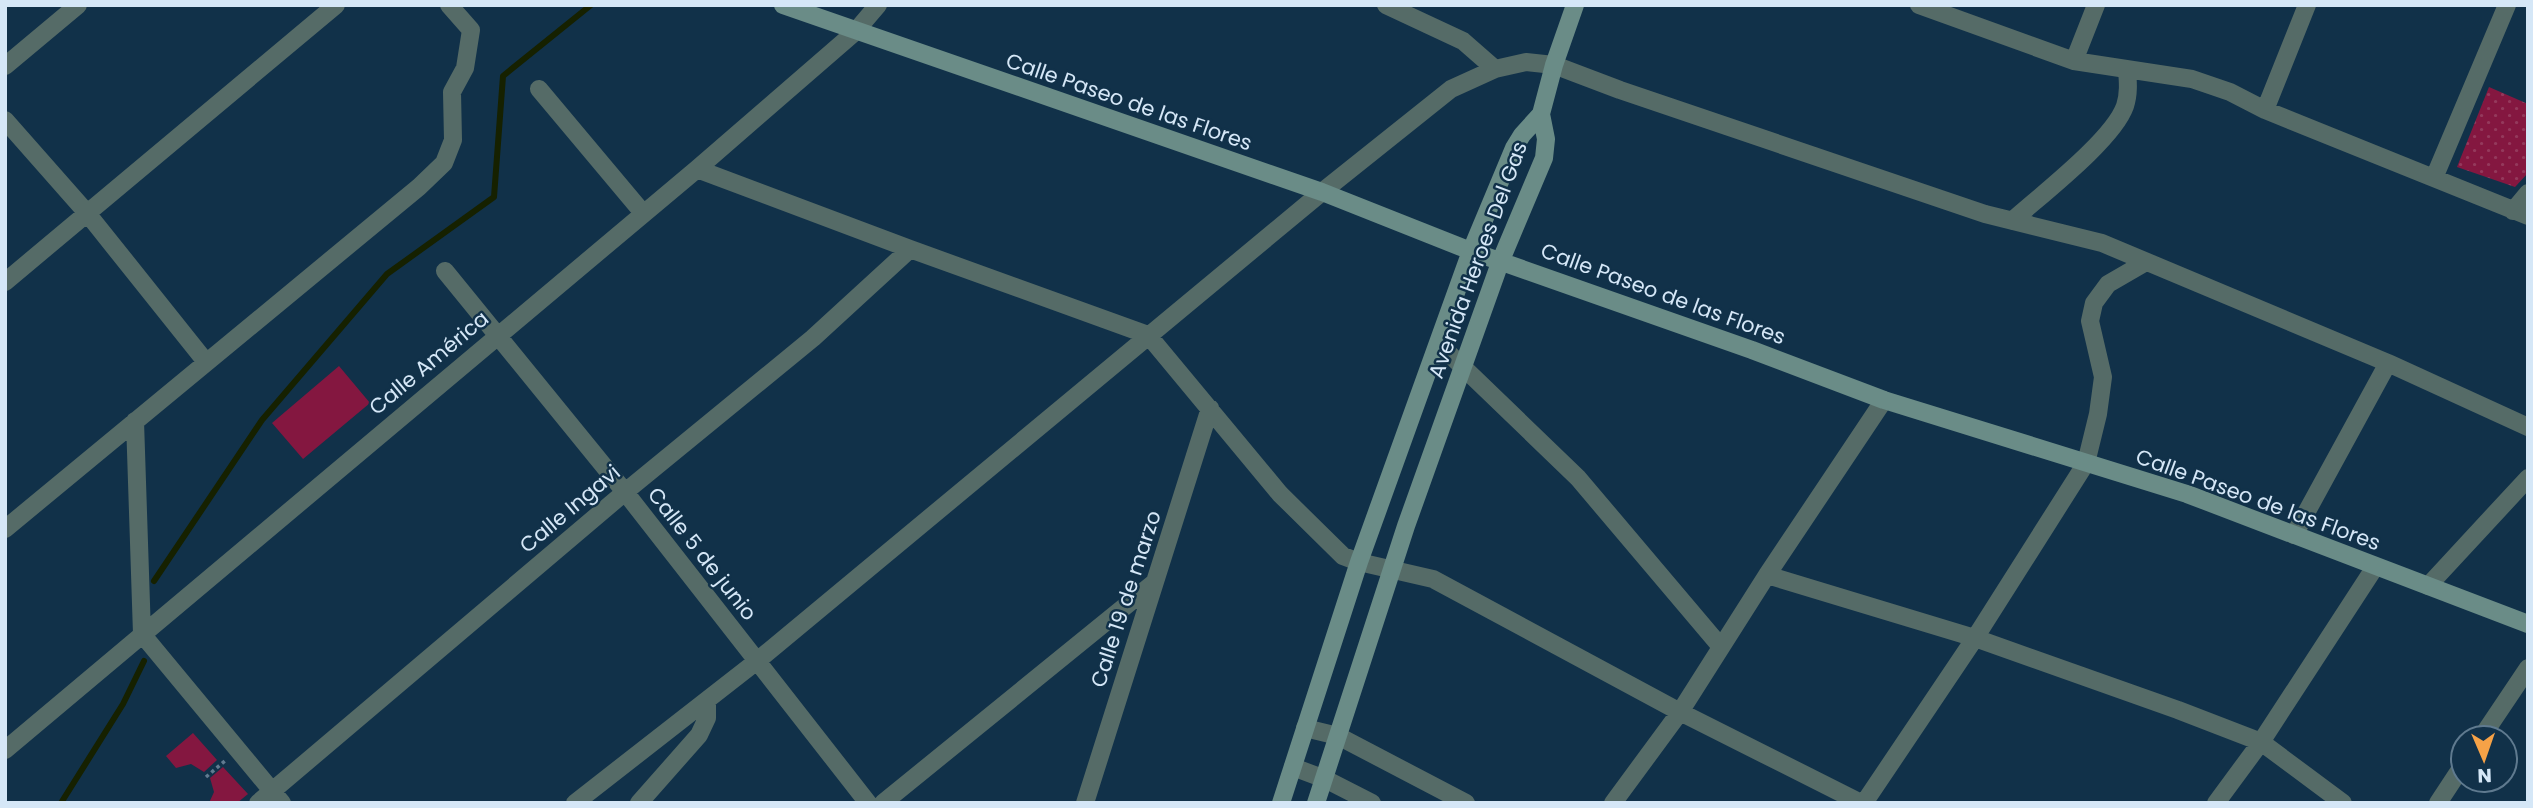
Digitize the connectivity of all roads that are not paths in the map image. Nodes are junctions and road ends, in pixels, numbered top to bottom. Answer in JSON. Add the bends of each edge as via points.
{"nodes":[{"id":1,"x":78,"y":5,"type":"edge"},
{"id":2,"x":337,"y":5,"type":"edge"},
{"id":3,"x":449,"y":5,"type":"edge"},
{"id":4,"x":783,"y":5,"type":"edge"},
{"id":5,"x":878,"y":5,"type":"edge"},
{"id":6,"x":1386,"y":5,"type":"edge"},
{"id":7,"x":1575,"y":5,"type":"edge"},
{"id":8,"x":1919,"y":5,"type":"edge"},
{"id":9,"x":2096,"y":5,"type":"edge"},
{"id":10,"x":2307,"y":5,"type":"edge"},
{"id":11,"x":2507,"y":5,"type":"edge"},
{"id":12,"x":855,"y":32,"type":"junction"},
{"id":13,"x":2074,"y":61,"type":"junction"},
{"id":14,"x":1554,"y":65,"type":"junction"},
{"id":15,"x":5,"y":66,"type":"edge"},
{"id":16,"x":1495,"y":69,"type":"junction"},
{"id":17,"x":2127,"y":69,"type":"junction"},
{"id":18,"x":539,"y":89,"type":"dead end"},
{"id":19,"x":2265,"y":110,"type":"junction"},
{"id":20,"x":1541,"y":114,"type":"junction"},
{"id":21,"x":5,"y":120,"type":"edge"},
{"id":22,"x":697,"y":169,"type":"junction"},
{"id":23,"x":2434,"y":178,"type":"junction"},
{"id":24,"x":1321,"y":192,"type":"junction"},
{"id":25,"x":2528,"y":193,"type":"edge"},
{"id":26,"x":87,"y":213,"type":"junction"},
{"id":27,"x":643,"y":213,"type":"junction"},
{"id":28,"x":2521,"y":214,"type":"edge"},
{"id":29,"x":2012,"y":221,"type":"junction"},
{"id":30,"x":910,"y":249,"type":"junction"},
{"id":31,"x":1471,"y":251,"type":"junction"},
{"id":32,"x":1501,"y":260,"type":"junction"},
{"id":33,"x":2146,"y":262,"type":"junction"},
{"id":34,"x":445,"y":271,"type":"dead end"},
{"id":35,"x":5,"y":282,"type":"edge"},
{"id":36,"x":1148,"y":335,"type":"junction"},
{"id":37,"x":496,"y":336,"type":"junction"},
{"id":38,"x":1439,"y":344,"type":"junction"},
{"id":39,"x":206,"y":362,"type":"junction"},
{"id":40,"x":2388,"y":363,"type":"junction"},
{"id":41,"x":1464,"y":365,"type":"junction"},
{"id":42,"x":1884,"y":400,"type":"junction"},
{"id":43,"x":1210,"y":408,"type":"junction"},
{"id":44,"x":135,"y":421,"type":"junction"},
{"id":45,"x":2528,"y":427,"type":"edge"},
{"id":46,"x":2086,"y":463,"type":"junction"},
{"id":47,"x":2528,"y":478,"type":"edge"},
{"id":48,"x":625,"y":492,"type":"junction"},
{"id":49,"x":5,"y":529,"type":"edge"},
{"id":50,"x":2294,"y":535,"type":"junction"},
{"id":51,"x":1359,"y":562,"type":"junction"},
{"id":52,"x":2375,"y":567,"type":"junction"},
{"id":53,"x":1392,"y":569,"type":"junction"},
{"id":54,"x":1767,"y":575,"type":"junction"},
{"id":55,"x":1155,"y":582,"type":"junction"},
{"id":56,"x":2428,"y":586,"type":"junction"},
{"id":57,"x":2528,"y":624,"type":"edge"},
{"id":58,"x":142,"y":634,"type":"junction"},
{"id":59,"x":1975,"y":638,"type":"junction"},
{"id":60,"x":1721,"y":647,"type":"junction"},
{"id":61,"x":757,"y":661,"type":"junction"},
{"id":62,"x":2528,"y":668,"type":"edge"},
{"id":63,"x":707,"y":701,"type":"junction"},
{"id":64,"x":1680,"y":712,"type":"junction"},
{"id":65,"x":2490,"y":724,"type":"edge"},
{"id":66,"x":1305,"y":729,"type":"junction"},
{"id":67,"x":1338,"y":736,"type":"junction"},
{"id":68,"x":2261,"y":742,"type":"junction"},
{"id":69,"x":5,"y":750,"type":"edge"},
{"id":70,"x":1293,"y":767,"type":"junction"},
{"id":71,"x":1325,"y":779,"type":"junction"},
{"id":72,"x":2449,"y":786,"type":"edge"},
{"id":73,"x":271,"y":799,"type":"edge"},
{"id":74,"x":575,"y":803,"type":"edge"},
{"id":75,"x":639,"y":803,"type":"edge"},
{"id":76,"x":868,"y":803,"type":"edge"},
{"id":77,"x":883,"y":803,"type":"edge"},
{"id":78,"x":1085,"y":803,"type":"edge"},
{"id":79,"x":1281,"y":803,"type":"edge"},
{"id":80,"x":1316,"y":803,"type":"edge"},
{"id":81,"x":1372,"y":803,"type":"edge"},
{"id":82,"x":1466,"y":803,"type":"edge"},
{"id":83,"x":1613,"y":803,"type":"edge"},
{"id":84,"x":1863,"y":803,"type":"edge"},
{"id":85,"x":2216,"y":803,"type":"edge"},
{"id":86,"x":2343,"y":803,"type":"edge"},
{"id":87,"x":2438,"y":803,"type":"edge"}],
"edges":[{"from":1,"to":15,"type":"street"},
{"from":2,"to":26,"type":"street"},
{"from":3,"to":39,"type":"street","via":[[471,30],[465,68],[452,92],[453,140],[444,163]]},
{"from":4,"to":12,"type":"street","name":"Calle Paseo de las Flores"},
{"from":5,"to":12,"type":"street","name":"Calle América"},
{"from":6,"to":16,"type":"street","via":[[1463,41]]},
{"from":7,"to":14,"type":"street"},
{"from":8,"to":13,"type":"street"},
{"from":9,"to":13,"type":"street"},
{"from":10,"to":19,"type":"street"},
{"from":11,"to":23,"type":"street"},
{"from":12,"to":22,"type":"street","name":"Calle América"},
{"from":12,"to":24,"type":"street","name":"Calle Paseo de las Flores"},
{"from":13,"to":17,"type":"street"},
{"from":14,"to":16,"type":"street","via":[[1527,62]]},
{"from":14,"to":20,"type":"street"},
{"from":14,"to":29,"type":"street"},
{"from":16,"to":24,"type":"street","via":[[1451,89]]},
{"from":17,"to":19,"type":"street","via":[[2192,79]]},
{"from":17,"to":29,"type":"street","via":[[2128,96],[2110,133]]},
{"from":18,"to":27,"type":"street"},
{"from":19,"to":23,"type":"street"},
{"from":20,"to":31,"type":"street","name":"Avenida Heroes Del Gas","via":[[1514,148]]},
{"from":20,"to":32,"type":"street","name":"Avenida Heroes Del Gas","via":[[1544,158]]},
{"from":21,"to":26,"type":"street"},
{"from":22,"to":27,"type":"street","name":"Calle América"},
{"from":22,"to":30,"type":"street"},
{"from":23,"to":28,"type":"street"},
{"from":24,"to":31,"type":"street","name":"Calle Paseo de las Flores"},
{"from":24,"to":36,"type":"street"},
{"from":25,"to":28,"type":"street"},
{"from":26,"to":35,"type":"street"},
{"from":26,"to":39,"type":"street"},
{"from":27,"to":37,"type":"street","name":"Calle América"},
{"from":29,"to":33,"type":"street","via":[[2102,243]]},
{"from":30,"to":36,"type":"street"},
{"from":30,"to":48,"type":"street","name":"Calle Ingavi","via":[[813,338]]},
{"from":31,"to":32,"type":"street","name":"Calle Paseo de las Flores"},
{"from":31,"to":38,"type":"street","name":"Avenida Heroes Del Gas"},
{"from":32,"to":41,"type":"street","name":"Avenida Heroes Del Gas"},
{"from":32,"to":42,"type":"street","name":"Calle Paseo de las Flores"},
{"from":33,"to":40,"type":"street"},
{"from":33,"to":46,"type":"street","via":[[2108,284],[2094,303],[2090,321],[2104,377]]},
{"from":34,"to":37,"type":"street","name":"Calle 5 de junio"},
{"from":36,"to":43,"type":"street"},
{"from":36,"to":61,"type":"street"},
{"from":37,"to":48,"type":"street","name":"Calle 5 de junio"},
{"from":37,"to":58,"type":"street","name":"Calle América"},
{"from":38,"to":41,"type":"street"},
{"from":38,"to":51,"type":"street","name":"Avenida Heroes Del Gas"},
{"from":39,"to":44,"type":"street"},
{"from":40,"to":45,"type":"street"},
{"from":40,"to":50,"type":"street"},
{"from":41,"to":53,"type":"street","name":"Avenida Heroes Del Gas"},
{"from":41,"to":60,"type":"street","via":[[1578,478]]},
{"from":42,"to":46,"type":"street","name":"Calle Paseo de las Flores"},
{"from":42,"to":54,"type":"street"},
{"from":43,"to":51,"type":"street","via":[[1280,494],[1343,556]]},
{"from":43,"to":55,"type":"street","name":"Calle 19 de marzo"},
{"from":44,"to":49,"type":"street"},
{"from":44,"to":58,"type":"street"},
{"from":46,"to":50,"type":"street","name":"Calle Paseo de las Flores","via":[[2187,494]]},
{"from":46,"to":59,"type":"street"},
{"from":47,"to":56,"type":"street"},
{"from":48,"to":61,"type":"street","name":"Calle 5 de junio"},
{"from":48,"to":73,"type":"street","name":"Calle Ingavi"},
{"from":50,"to":52,"type":"street","name":"Calle Paseo de las Flores"},
{"from":51,"to":53,"type":"street"},
{"from":51,"to":66,"type":"street","name":"Avenida Heroes Del Gas"},
{"from":52,"to":56,"type":"street","name":"Calle Paseo de las Flores"},
{"from":52,"to":68,"type":"street"},
{"from":53,"to":64,"type":"street","via":[[1433,579]]},
{"from":53,"to":67,"type":"street","name":"Avenida Heroes Del Gas"},
{"from":54,"to":59,"type":"street"},
{"from":54,"to":60,"type":"street"},
{"from":55,"to":77,"type":"street"},
{"from":55,"to":78,"type":"street","name":"Calle 19 de marzo"},
{"from":56,"to":57,"type":"street","name":"Calle Paseo de las Flores"},
{"from":58,"to":69,"type":"street","name":"Calle América"},
{"from":58,"to":73,"type":"street","via":[[237,749]]},
{"from":59,"to":68,"type":"street"},
{"from":59,"to":84,"type":"street"},
{"from":60,"to":64,"type":"street"},
{"from":61,"to":63,"type":"street"},
{"from":61,"to":76,"type":"street","name":"Calle 5 de junio"},
{"from":62,"to":65,"type":"street"},
{"from":63,"to":74,"type":"street"},
{"from":63,"to":75,"type":"street","via":[[699,735]]},
{"from":64,"to":83,"type":"street"},
{"from":64,"to":84,"type":"street"},
{"from":66,"to":67,"type":"street"},
{"from":66,"to":70,"type":"street","name":"Avenida Heroes Del Gas"},
{"from":67,"to":71,"type":"street","name":"Avenida Heroes Del Gas"},
{"from":67,"to":82,"type":"street"},
{"from":68,"to":85,"type":"street"},
{"from":68,"to":86,"type":"street"},
{"from":70,"to":71,"type":"street"},
{"from":70,"to":79,"type":"street","name":"Avenida Heroes Del Gas"},
{"from":71,"to":80,"type":"street","name":"Avenida Heroes Del Gas"},
{"from":71,"to":81,"type":"street"},
{"from":72,"to":87,"type":"street"}]}
